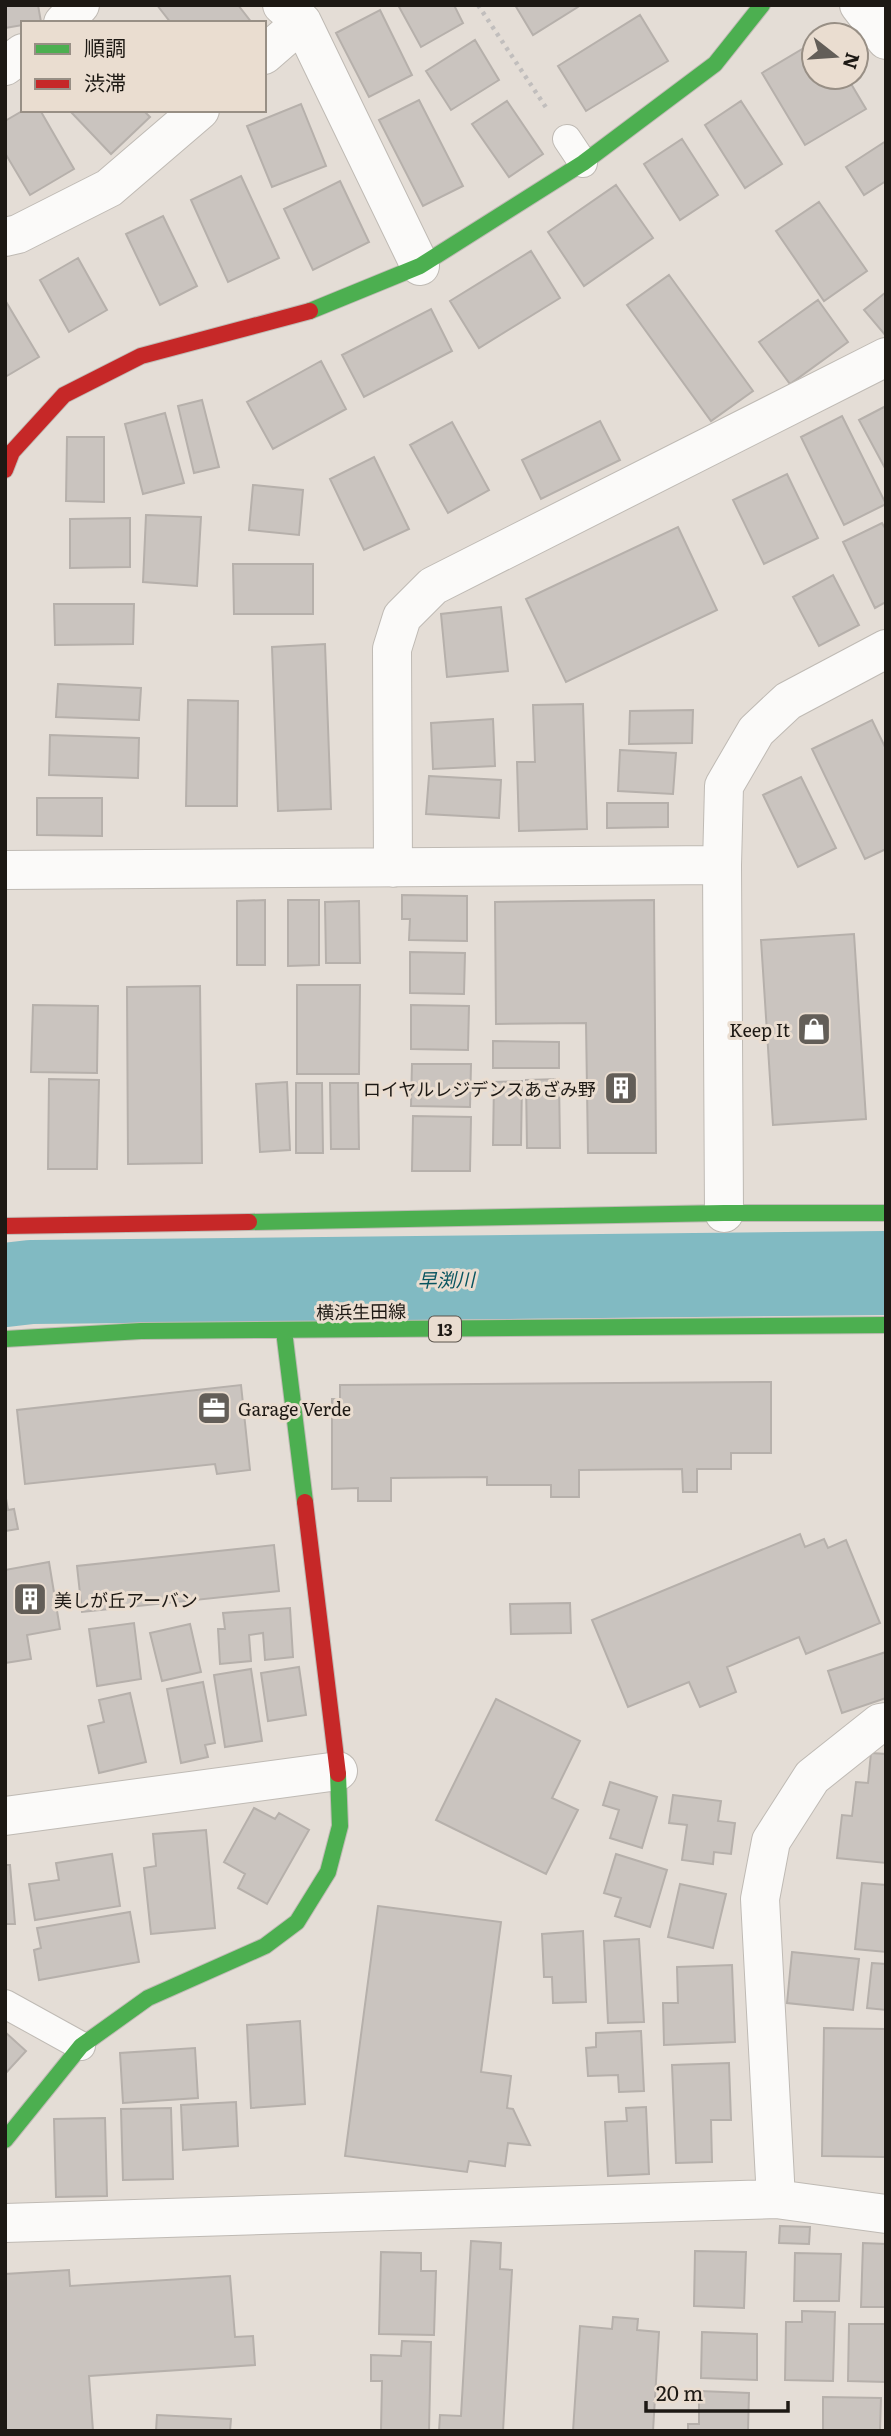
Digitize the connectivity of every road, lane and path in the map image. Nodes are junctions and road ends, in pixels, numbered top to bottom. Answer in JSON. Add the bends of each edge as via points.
{"nodes":[{"id":1,"x":80,"y":5,"type":"edge"},
{"id":2,"x":478,"y":5,"type":"edge"},
{"id":3,"x":762,"y":5,"type":"edge"},
{"id":4,"x":859,"y":5,"type":"edge"},
{"id":5,"x":292,"y":14,"type":"edge"},
{"id":6,"x":65,"y":21,"type":"edge"},
{"id":7,"x":886,"y":40,"type":"edge"},
{"id":8,"x":266,"y":52,"type":"edge"},
{"id":9,"x":21,"y":54,"type":"edge"},
{"id":10,"x":5,"y":66,"type":"edge"},
{"id":11,"x":198,"y":112,"type":"edge"},
{"id":12,"x":567,"y":139,"type":"joint"},
{"id":13,"x":583,"y":163,"type":"junction"},
{"id":14,"x":5,"y":237,"type":"edge"},
{"id":15,"x":420,"y":265,"type":"junction"},
{"id":16,"x":886,"y":357,"type":"edge"},
{"id":17,"x":5,"y":470,"type":"edge"},
{"id":18,"x":886,"y":649,"type":"edge"},
{"id":19,"x":722,"y":865,"type":"junction"},
{"id":20,"x":393,"y":868,"type":"junction"},
{"id":21,"x":5,"y":870,"type":"edge"},
{"id":22,"x":724,"y":1213,"type":"junction"},
{"id":23,"x":886,"y":1213,"type":"edge"},
{"id":24,"x":5,"y":1226,"type":"edge"},
{"id":25,"x":886,"y":1325,"type":"edge"},
{"id":26,"x":284,"y":1331,"type":"junction"},
{"id":27,"x":5,"y":1339,"type":"edge"},
{"id":28,"x":886,"y":1722,"type":"edge"},
{"id":29,"x":338,"y":1771,"type":"junction"},
{"id":30,"x":5,"y":1816,"type":"edge"},
{"id":31,"x":5,"y":2004,"type":"edge"},
{"id":32,"x":81,"y":2046,"type":"junction"},
{"id":33,"x":5,"y":2140,"type":"edge"},
{"id":34,"x":776,"y":2199,"type":"junction"},
{"id":35,"x":886,"y":2214,"type":"edge"},
{"id":36,"x":5,"y":2223,"type":"edge"}],
"edges":[{"from":1,"to":6,"type":"street"},
{"from":2,"to":12,"type":"path"},
{"from":3,"to":13,"type":"street","via":[[715,64]]},
{"from":4,"to":7,"type":"street"},
{"from":5,"to":8,"type":"street"},
{"from":5,"to":15,"type":"street"},
{"from":9,"to":10,"type":"street"},
{"from":11,"to":14,"type":"street","via":[[109,188]]},
{"from":12,"to":13,"type":"lane"},
{"from":13,"to":15,"type":"street"},
{"from":15,"to":17,"type":"street","via":[[313,310],[141,356],[64,395],[12,452]]},
{"from":16,"to":20,"type":"street","via":[[433,586],[402,617],[392,649]]},
{"from":18,"to":19,"type":"street","via":[[788,701],[756,731],[724,786]]},
{"from":19,"to":20,"type":"street"},
{"from":19,"to":22,"type":"street"},
{"from":20,"to":21,"type":"street"},
{"from":22,"to":23,"type":"street"},
{"from":22,"to":24,"type":"street"},
{"from":25,"to":26,"type":"street","name":"横浜生田線","number":"13"},
{"from":26,"to":27,"type":"street","name":"横浜生田線","number":"13","via":[[141,1331]]},
{"from":26,"to":29,"type":"street"},
{"from":28,"to":34,"type":"street","via":[[812,1777],[771,1841],[760,1899]]},
{"from":29,"to":30,"type":"street"},
{"from":29,"to":32,"type":"street","via":[[340,1826],[328,1872],[297,1922],[265,1946],[148,1998]]},
{"from":31,"to":32,"type":"lane"},
{"from":32,"to":33,"type":"street"},
{"from":34,"to":35,"type":"street"},
{"from":34,"to":36,"type":"street"}]}
